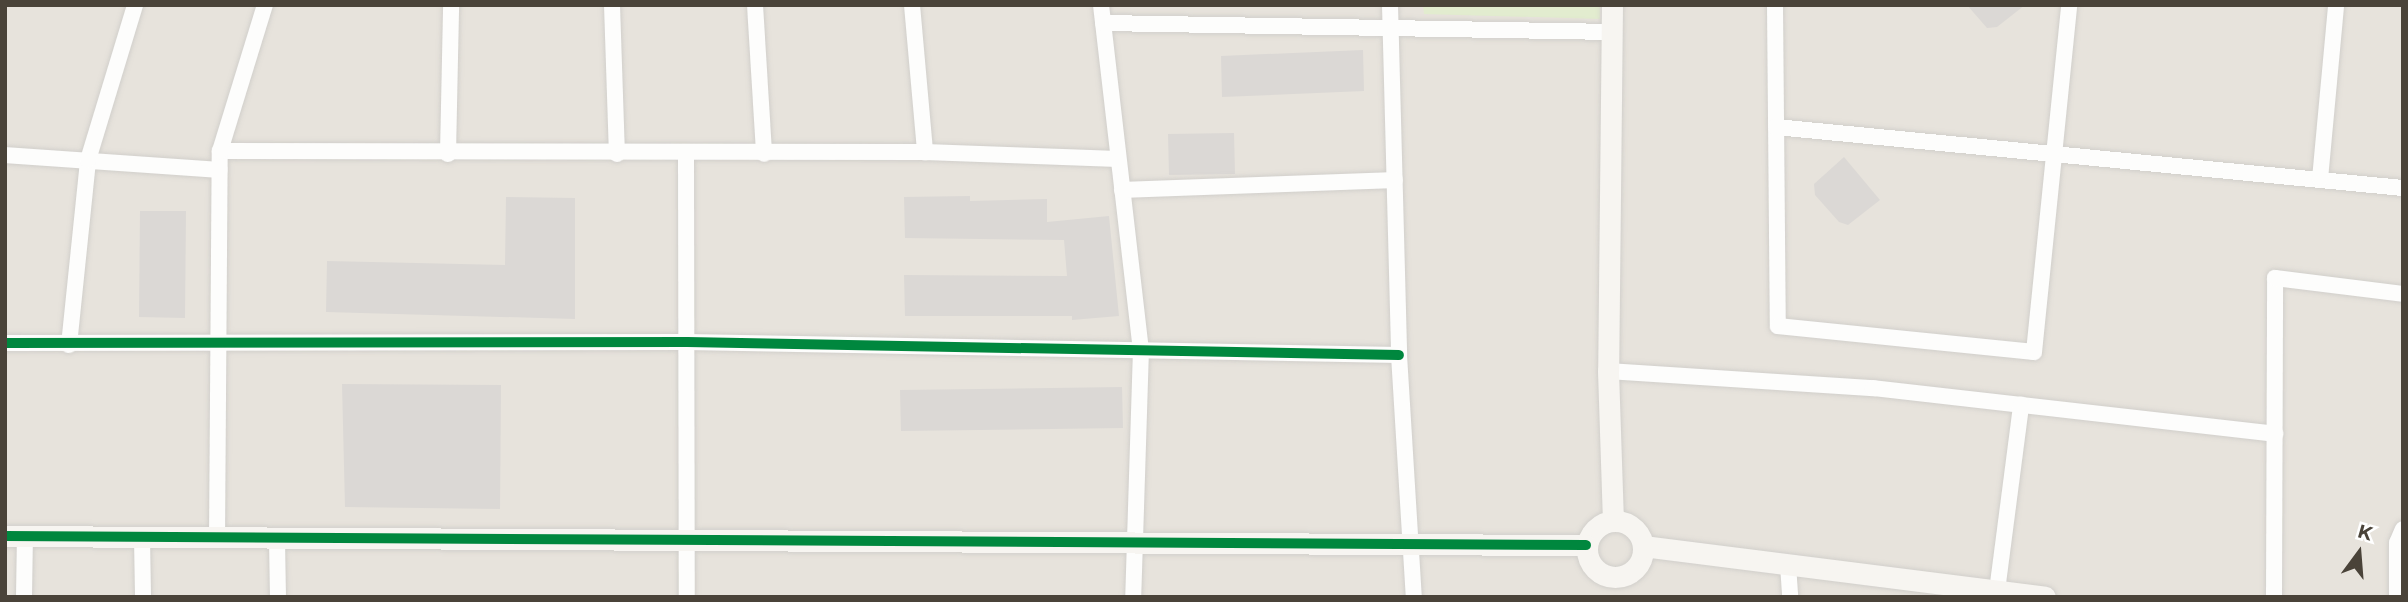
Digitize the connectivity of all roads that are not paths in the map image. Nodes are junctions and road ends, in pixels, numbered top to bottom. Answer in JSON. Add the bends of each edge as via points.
{"nodes":[{"id":1,"x":135,"y":5,"type":"edge"},
{"id":2,"x":265,"y":5,"type":"edge"},
{"id":3,"x":451,"y":5,"type":"edge"},
{"id":4,"x":612,"y":5,"type":"edge"},
{"id":5,"x":755,"y":5,"type":"edge"},
{"id":6,"x":912,"y":5,"type":"edge"},
{"id":7,"x":1101,"y":5,"type":"edge"},
{"id":8,"x":1391,"y":5,"type":"edge"},
{"id":9,"x":1612,"y":5,"type":"edge"},
{"id":10,"x":1775,"y":5,"type":"edge"},
{"id":11,"x":2069,"y":5,"type":"edge"},
{"id":12,"x":2336,"y":5,"type":"edge"},
{"id":13,"x":1103,"y":23,"type":"junction"},
{"id":14,"x":1391,"y":26,"type":"junction"},
{"id":15,"x":1613,"y":32,"type":"junction"},
{"id":16,"x":1776,"y":127,"type":"junction"},
{"id":17,"x":220,"y":151,"type":"junction"},
{"id":18,"x":2054,"y":151,"type":"junction"},
{"id":19,"x":925,"y":152,"type":"junction"},
{"id":20,"x":448,"y":154,"type":"junction"},
{"id":21,"x":617,"y":154,"type":"junction"},
{"id":22,"x":686,"y":154,"type":"junction"},
{"id":23,"x":764,"y":154,"type":"junction"},
{"id":24,"x":5,"y":155,"type":"edge"},
{"id":25,"x":1118,"y":159,"type":"junction"},
{"id":26,"x":88,"y":160,"type":"junction"},
{"id":27,"x":219,"y":170,"type":"junction"},
{"id":28,"x":2320,"y":179,"type":"junction"},
{"id":29,"x":1395,"y":180,"type":"junction"},
{"id":30,"x":2403,"y":188,"type":"edge"},
{"id":31,"x":1122,"y":190,"type":"junction"},
{"id":32,"x":2403,"y":294,"type":"edge"},
{"id":33,"x":215,"y":340,"type":"junction"},
{"id":34,"x":687,"y":342,"type":"junction"},
{"id":35,"x":5,"y":343,"type":"edge"},
{"id":36,"x":69,"y":345,"type":"junction"},
{"id":37,"x":1142,"y":349,"type":"junction"},
{"id":38,"x":1399,"y":355,"type":"junction"},
{"id":39,"x":1608,"y":372,"type":"junction"},
{"id":40,"x":2021,"y":405,"type":"junction"},
{"id":41,"x":2275,"y":433,"type":"junction"},
{"id":42,"x":1613,"y":520,"type":"junction"},
{"id":43,"x":2403,"y":529,"type":"edge"},
{"id":44,"x":15,"y":536,"type":"edge"},
{"id":45,"x":142,"y":538,"type":"junction"},
{"id":46,"x":688,"y":538,"type":"junction"},
{"id":47,"x":217,"y":540,"type":"junction"},
{"id":48,"x":277,"y":540,"type":"junction"},
{"id":49,"x":1133,"y":541,"type":"junction"},
{"id":50,"x":1411,"y":542,"type":"junction"},
{"id":51,"x":1587,"y":545,"type":"junction"},
{"id":52,"x":1643,"y":547,"type":"junction"},
{"id":53,"x":1788,"y":565,"type":"junction"},
{"id":54,"x":1617,"y":587,"type":"edge"},
{"id":55,"x":1997,"y":591,"type":"junction"},
{"id":56,"x":24,"y":597,"type":"edge"},
{"id":57,"x":143,"y":597,"type":"edge"},
{"id":58,"x":278,"y":597,"type":"edge"},
{"id":59,"x":687,"y":597,"type":"edge"},
{"id":60,"x":1133,"y":597,"type":"edge"},
{"id":61,"x":1414,"y":597,"type":"edge"},
{"id":62,"x":1790,"y":597,"type":"edge"},
{"id":63,"x":2045,"y":597,"type":"edge"},
{"id":64,"x":2274,"y":597,"type":"edge"},
{"id":65,"x":2397,"y":597,"type":"edge"}],
"edges":[{"from":1,"to":26,"type":"street"},
{"from":2,"to":17,"type":"street"},
{"from":3,"to":20,"type":"street"},
{"from":4,"to":21,"type":"street"},
{"from":5,"to":23,"type":"street"},
{"from":6,"to":19,"type":"street"},
{"from":7,"to":13,"type":"street"},
{"from":8,"to":14,"type":"street"},
{"from":9,"to":15,"type":"street"},
{"from":10,"to":16,"type":"street"},
{"from":11,"to":18,"type":"street"},
{"from":12,"to":28,"type":"street"},
{"from":13,"to":14,"type":"street"},
{"from":13,"to":25,"type":"street"},
{"from":14,"to":15,"type":"street"},
{"from":14,"to":29,"type":"street"},
{"from":15,"to":39,"type":"street"},
{"from":16,"to":18,"type":"street"},
{"from":16,"to":18,"type":"street","via":[[1778,326],[2034,352]]},
{"from":17,"to":20,"type":"street"},
{"from":17,"to":27,"type":"street"},
{"from":18,"to":28,"type":"street"},
{"from":19,"to":23,"type":"street"},
{"from":19,"to":25,"type":"street"},
{"from":20,"to":21,"type":"street"},
{"from":21,"to":22,"type":"street"},
{"from":22,"to":23,"type":"street"},
{"from":22,"to":34,"type":"street"},
{"from":24,"to":26,"type":"street"},
{"from":25,"to":31,"type":"street"},
{"from":26,"to":27,"type":"street"},
{"from":26,"to":36,"type":"street"},
{"from":27,"to":33,"type":"street"},
{"from":28,"to":30,"type":"street"},
{"from":29,"to":31,"type":"street"},
{"from":29,"to":38,"type":"street"},
{"from":31,"to":37,"type":"street"},
{"from":32,"to":41,"type":"street","via":[[2275,278]]},
{"from":33,"to":34,"type":"street"},
{"from":33,"to":36,"type":"street"},
{"from":33,"to":47,"type":"street"},
{"from":34,"to":37,"type":"street"},
{"from":34,"to":46,"type":"street"},
{"from":35,"to":36,"type":"street"},
{"from":37,"to":38,"type":"street"},
{"from":37,"to":49,"type":"street"},
{"from":38,"to":50,"type":"street"},
{"from":39,"to":40,"type":"street","via":[[1873,388]]},
{"from":39,"to":42,"type":"street"},
{"from":40,"to":41,"type":"street"},
{"from":40,"to":55,"type":"street"},
{"from":41,"to":64,"type":"street"},
{"from":42,"to":51,"type":"street","via":[[1595,528]]},
{"from":42,"to":52,"type":"street","via":[[1630,525]]},
{"from":43,"to":65,"type":"street","via":[[2397,543]]},
{"from":44,"to":45,"type":"street"},
{"from":44,"to":56,"type":"street"},
{"from":45,"to":47,"type":"street"},
{"from":45,"to":57,"type":"street"},
{"from":46,"to":48,"type":"street"},
{"from":46,"to":49,"type":"street"},
{"from":46,"to":59,"type":"street"},
{"from":47,"to":48,"type":"street"},
{"from":48,"to":58,"type":"street"},
{"from":49,"to":50,"type":"street"},
{"from":49,"to":60,"type":"street"},
{"from":50,"to":51,"type":"street"},
{"from":50,"to":61,"type":"street"},
{"from":51,"to":54,"type":"street","via":[[1594,568]]},
{"from":52,"to":53,"type":"street"},
{"from":52,"to":54,"type":"street","via":[[1633,570]]},
{"from":53,"to":55,"type":"street"},
{"from":53,"to":62,"type":"street"},
{"from":55,"to":63,"type":"street"}]}
